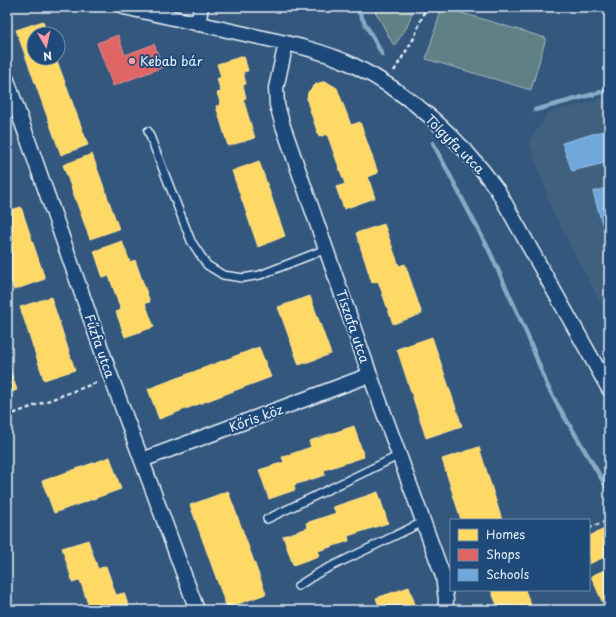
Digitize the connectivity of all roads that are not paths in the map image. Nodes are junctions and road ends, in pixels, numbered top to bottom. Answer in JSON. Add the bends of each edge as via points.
{"nodes":[{"id":1,"x":124,"y":7,"type":"edge"},
{"id":2,"x":201,"y":7,"type":"edge"},
{"id":3,"x":198,"y":24,"type":"junction"},
{"id":4,"x":286,"y":43,"type":"junction"},
{"id":5,"x":7,"y":80,"type":"edge"},
{"id":6,"x":148,"y":131,"type":"dead end"},
{"id":7,"x":326,"y":249,"type":"junction"},
{"id":8,"x":370,"y":375,"type":"junction"},
{"id":9,"x":609,"y":389,"type":"edge"},
{"id":10,"x":400,"y":455,"type":"junction"},
{"id":11,"x":142,"y":460,"type":"junction"},
{"id":12,"x":267,"y":519,"type":"dead end"},
{"id":13,"x":424,"y":522,"type":"junction"},
{"id":14,"x":298,"y":586,"type":"dead end"},
{"id":15,"x":446,"y":609,"type":"edge"},
{"id":16,"x":197,"y":610,"type":"edge"}],
"edges":[{"from":1,"to":3,"type":"street","name":"Tölgyfa utca"},
{"from":2,"to":3,"type":"street"},
{"from":3,"to":4,"type":"street","name":"Tölgyfa utca"},
{"from":4,"to":7,"type":"street","name":"Tiszafa utca","via":[[276,88],[277,105]]},
{"from":4,"to":9,"type":"street","name":"Tölgyfa utca","via":[[346,62],[386,84],[437,123],[482,169],[498,191]]},
{"from":5,"to":11,"type":"street","name":"Fűzfa utca"},
{"from":6,"to":7,"type":"lane","via":[[191,241],[206,265],[223,275],[243,278],[260,275]]},
{"from":7,"to":8,"type":"street","name":"Tiszafa utca"},
{"from":8,"to":10,"type":"street","name":"Tiszafa utca"},
{"from":8,"to":11,"type":"street","name":"Kőris köz"},
{"from":10,"to":12,"type":"lane"},
{"from":10,"to":13,"type":"street","name":"Tiszafa utca"},
{"from":11,"to":16,"type":"street","name":"Fűzfa utca"},
{"from":13,"to":14,"type":"lane","via":[[320,572]]},
{"from":13,"to":15,"type":"street","name":"Tiszafa utca","via":[[443,576]]}]}
